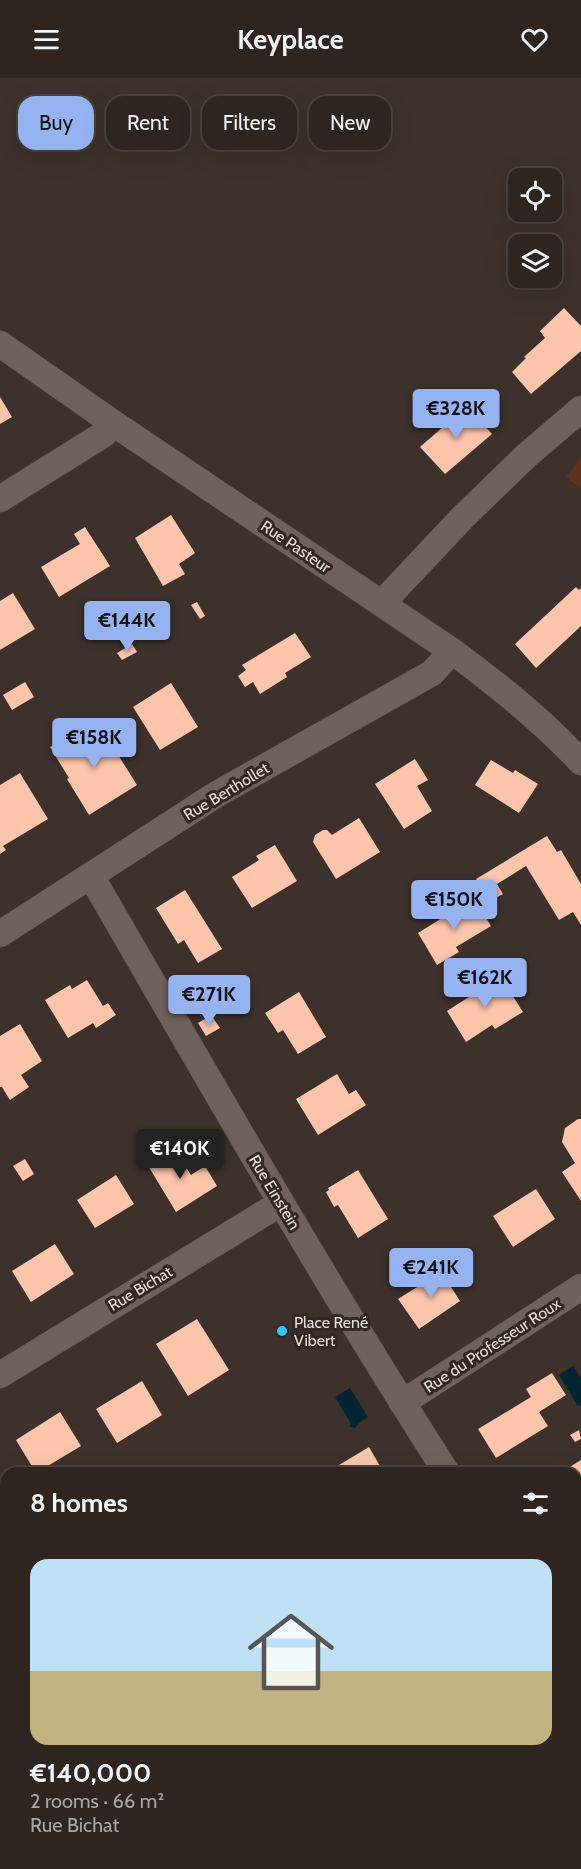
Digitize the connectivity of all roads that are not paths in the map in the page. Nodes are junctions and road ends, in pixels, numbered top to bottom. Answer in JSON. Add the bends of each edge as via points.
{"nodes":[{"id":1,"x":0,"y":344,"type":"edge"},
{"id":2,"x":581,"y":409,"type":"edge"},
{"id":3,"x":113,"y":423,"type":"junction"},
{"id":4,"x":0,"y":499,"type":"edge"},
{"id":5,"x":382,"y":603,"type":"junction"},
{"id":6,"x":452,"y":651,"type":"junction"},
{"id":7,"x":581,"y":762,"type":"edge"},
{"id":8,"x":91,"y":876,"type":"junction"},
{"id":9,"x":0,"y":934,"type":"edge"},
{"id":10,"x":280,"y":1203,"type":"junction"},
{"id":11,"x":581,"y":1287,"type":"edge"},
{"id":12,"x":0,"y":1375,"type":"edge"},
{"id":13,"x":402,"y":1403,"type":"junction"},
{"id":14,"x":443,"y":1467,"type":"edge"}],
"edges":[{"from":1,"to":3,"type":"street","name":"Rue Pasteur"},
{"from":2,"to":5,"type":"street","via":[[470,510]]},
{"from":3,"to":4,"type":"street","via":[[104,434]]},
{"from":3,"to":5,"type":"street","name":"Rue Pasteur"},
{"from":5,"to":6,"type":"street","name":"Rue Pasteur"},
{"from":6,"to":7,"type":"street","name":"Rue Pasteur","via":[[504,690]]},
{"from":6,"to":8,"type":"street","name":"Rue Berthollet","via":[[432,673],[218,794]]},
{"from":8,"to":9,"type":"street","name":"Rue Berthollet"},
{"from":8,"to":10,"type":"street","name":"Rue Einstein"},
{"from":10,"to":12,"type":"street","name":"Rue Bichat"},
{"from":10,"to":13,"type":"street","name":"Rue Einstein"},
{"from":11,"to":13,"type":"street","name":"Rue du Professeur Roux"},
{"from":13,"to":14,"type":"street","name":"Rue Einstein"}]}
